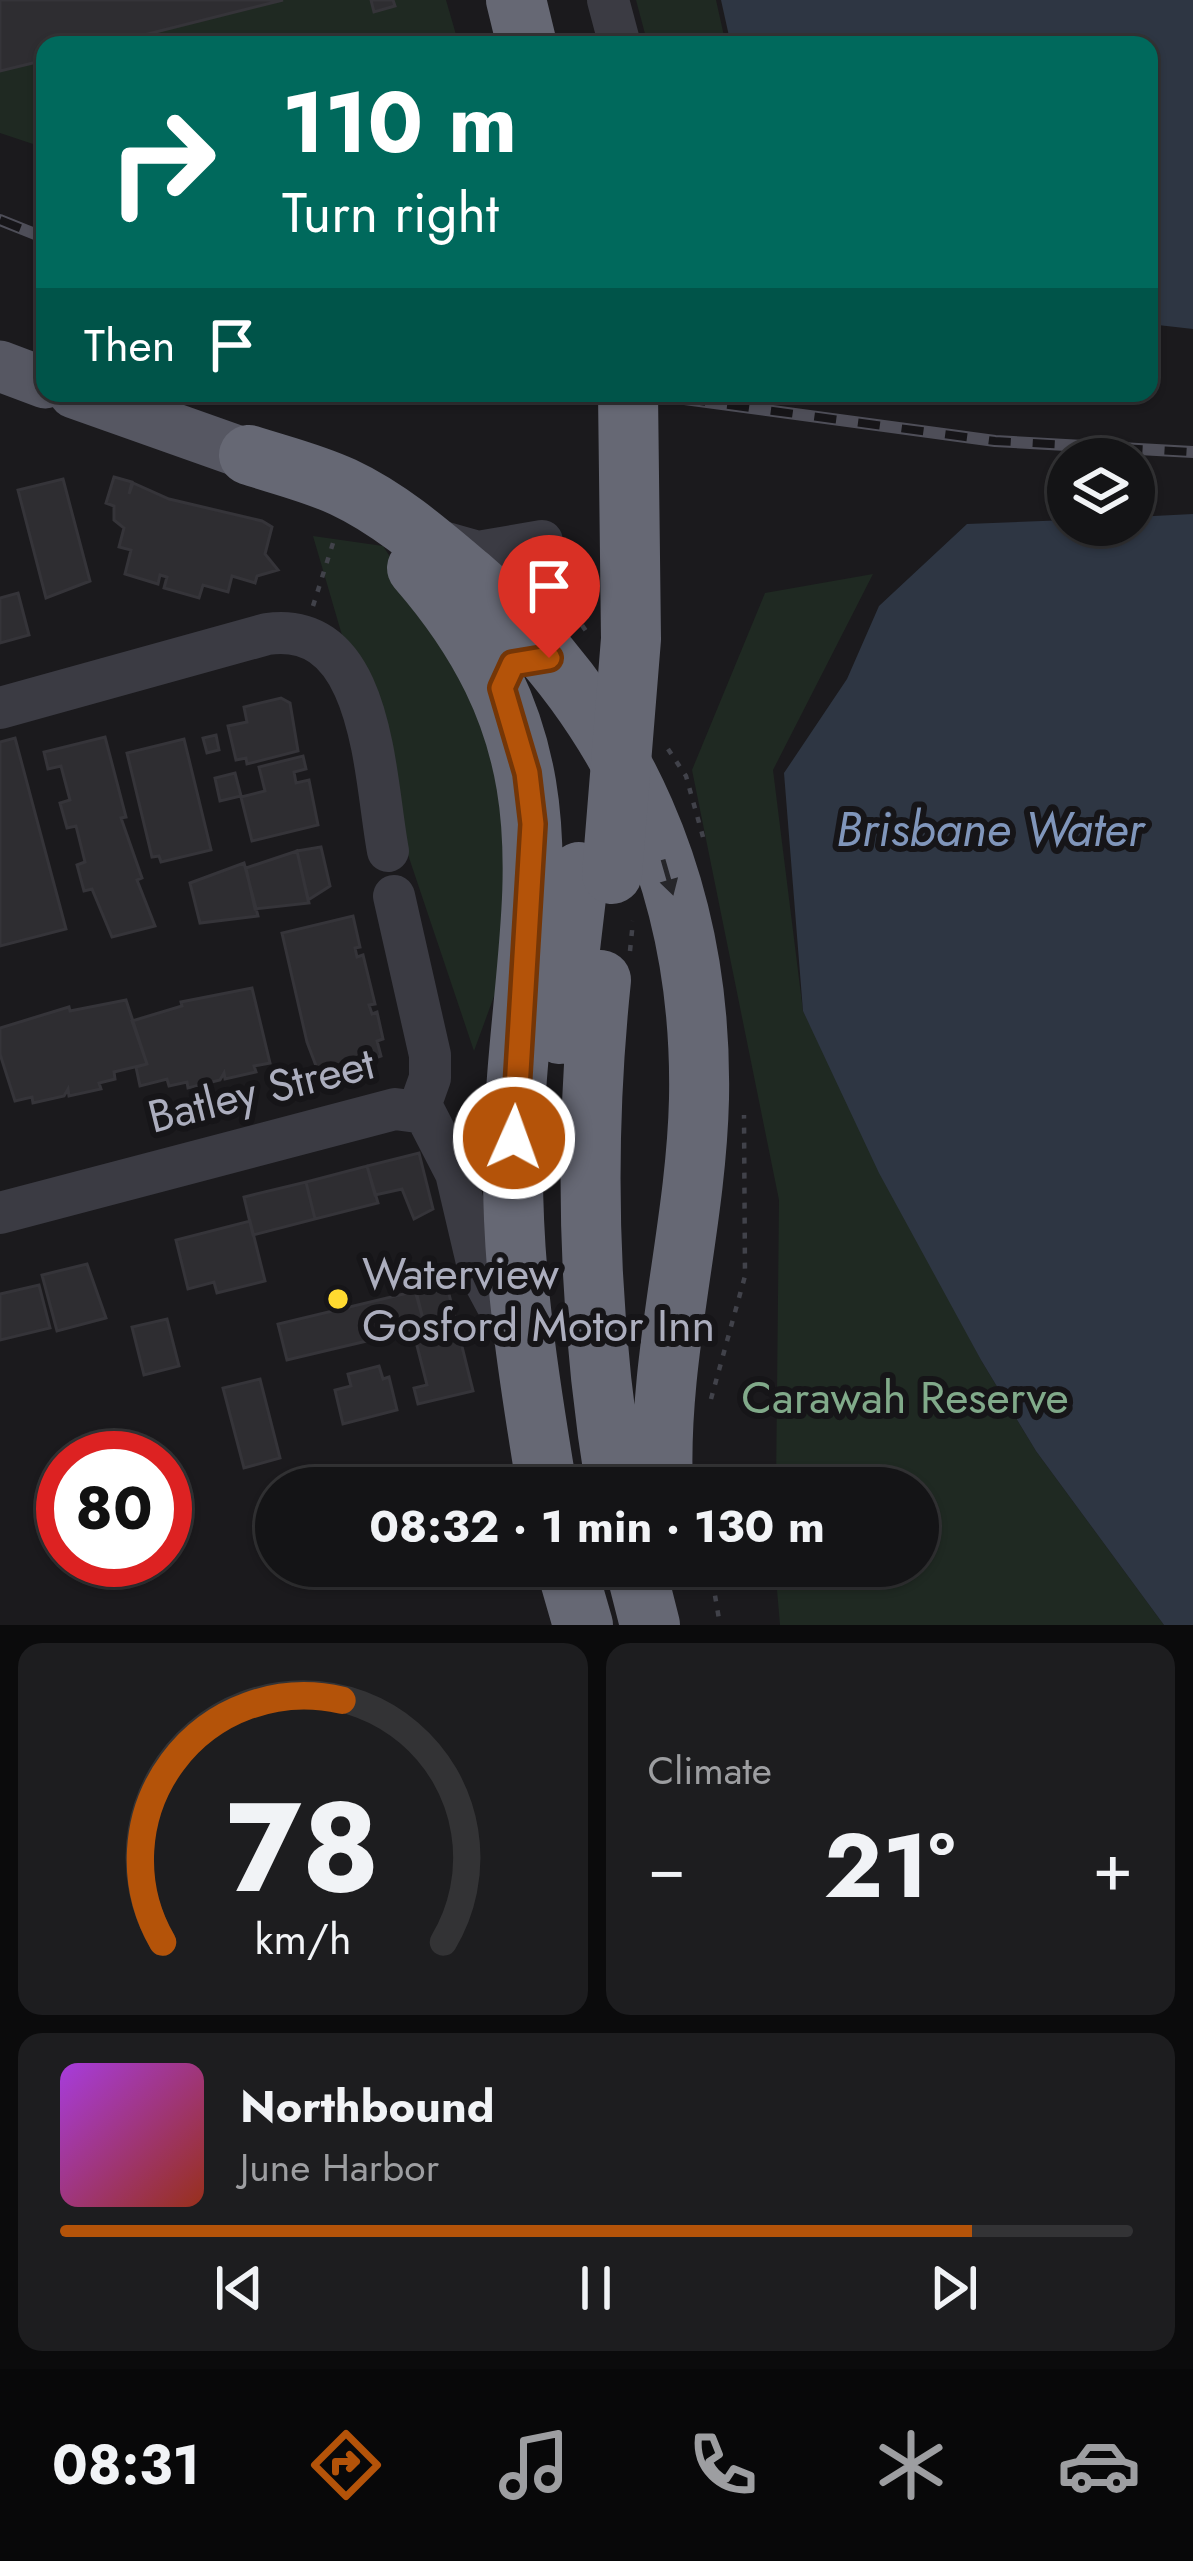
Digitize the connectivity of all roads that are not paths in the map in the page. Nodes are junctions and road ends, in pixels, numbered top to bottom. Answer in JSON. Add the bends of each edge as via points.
{"nodes":[{"id":1,"x":608,"y":0,"type":"edge"},
{"id":2,"x":618,"y":36,"type":"edge"},
{"id":3,"x":0,"y":366,"type":"edge"},
{"id":4,"x":36,"y":379,"type":"edge"},
{"id":5,"x":99,"y":402,"type":"edge"},
{"id":6,"x":592,"y":402,"type":"edge"},
{"id":7,"x":628,"y":402,"type":"edge"},
{"id":8,"x":249,"y":455,"type":"junction"},
{"id":9,"x":538,"y":647,"type":"junction"},
{"id":10,"x":502,"y":695,"type":"junction"},
{"id":11,"x":0,"y":708,"type":"edge"},
{"id":12,"x":388,"y":851,"type":"dead end"},
{"id":13,"x":595,"y":873,"type":"junction"},
{"id":14,"x":394,"y":896,"type":"dead end"},
{"id":15,"x":419,"y":1109,"type":"junction"},
{"id":16,"x":484,"y":1168,"type":"junction"},
{"id":17,"x":0,"y":1213,"type":"edge"},
{"id":18,"x":525,"y":1357,"type":"junction"},
{"id":19,"x":543,"y":1467,"type":"edge"},
{"id":20,"x":575,"y":1467,"type":"edge"},
{"id":21,"x":613,"y":1467,"type":"edge"},
{"id":22,"x":663,"y":1467,"type":"edge"},
{"id":23,"x":572,"y":1587,"type":"edge"},
{"id":24,"x":596,"y":1587,"type":"edge"},
{"id":25,"x":640,"y":1587,"type":"edge"},
{"id":26,"x":674,"y":1587,"type":"edge"},
{"id":27,"x":583,"y":1625,"type":"edge"},
{"id":28,"x":603,"y":1625,"type":"edge"},
{"id":29,"x":650,"y":1625,"type":"edge"},
{"id":30,"x":681,"y":1625,"type":"edge"}],
"edges":[{"from":1,"to":2,"type":"street"},
{"from":3,"to":4,"type":"main road"},
{"from":5,"to":8,"type":"main road"},
{"from":6,"to":13,"type":"highway"},
{"from":7,"to":13,"type":"highway","bridge":true,"via":[[631,639]]},
{"from":8,"to":9,"type":"highway","via":[[346,488],[413,530]]},
{"from":8,"to":10,"type":"highway","via":[[349,510],[416,566],[465,628]]},
{"from":9,"to":10,"type":"street","via":[[509,667]]},
{"from":9,"to":22,"type":"highway","one_way":true,"via":[[598,719],[632,779],[682,928],[694,1000],[699,1103]]},
{"from":10,"to":16,"type":"highway","via":[[527,773],[534,848]]},
{"from":11,"to":12,"type":"street","via":[[305,614],[346,669]]},
{"from":13,"to":20,"type":"highway","via":[[559,1047],[552,1196]]},
{"from":13,"to":21,"type":"highway","via":[[589,1205],[596,1348]]},
{"from":14,"to":15,"type":"street","via":[[430,1055]]},
{"from":15,"to":16,"type":"street","name":"Batley Street"},
{"from":15,"to":17,"type":"street","name":"Batley Street","via":[[395,1108]]},
{"from":16,"to":18,"type":"highway"},
{"from":16,"to":18,"type":"street","name":"Batley Street","via":[[479,1271]]},
{"from":18,"to":19,"type":"highway"},
{"from":23,"to":27,"type":"highway"},
{"from":24,"to":28,"type":"highway"},
{"from":25,"to":29,"type":"highway"},
{"from":26,"to":30,"type":"highway"}]}
